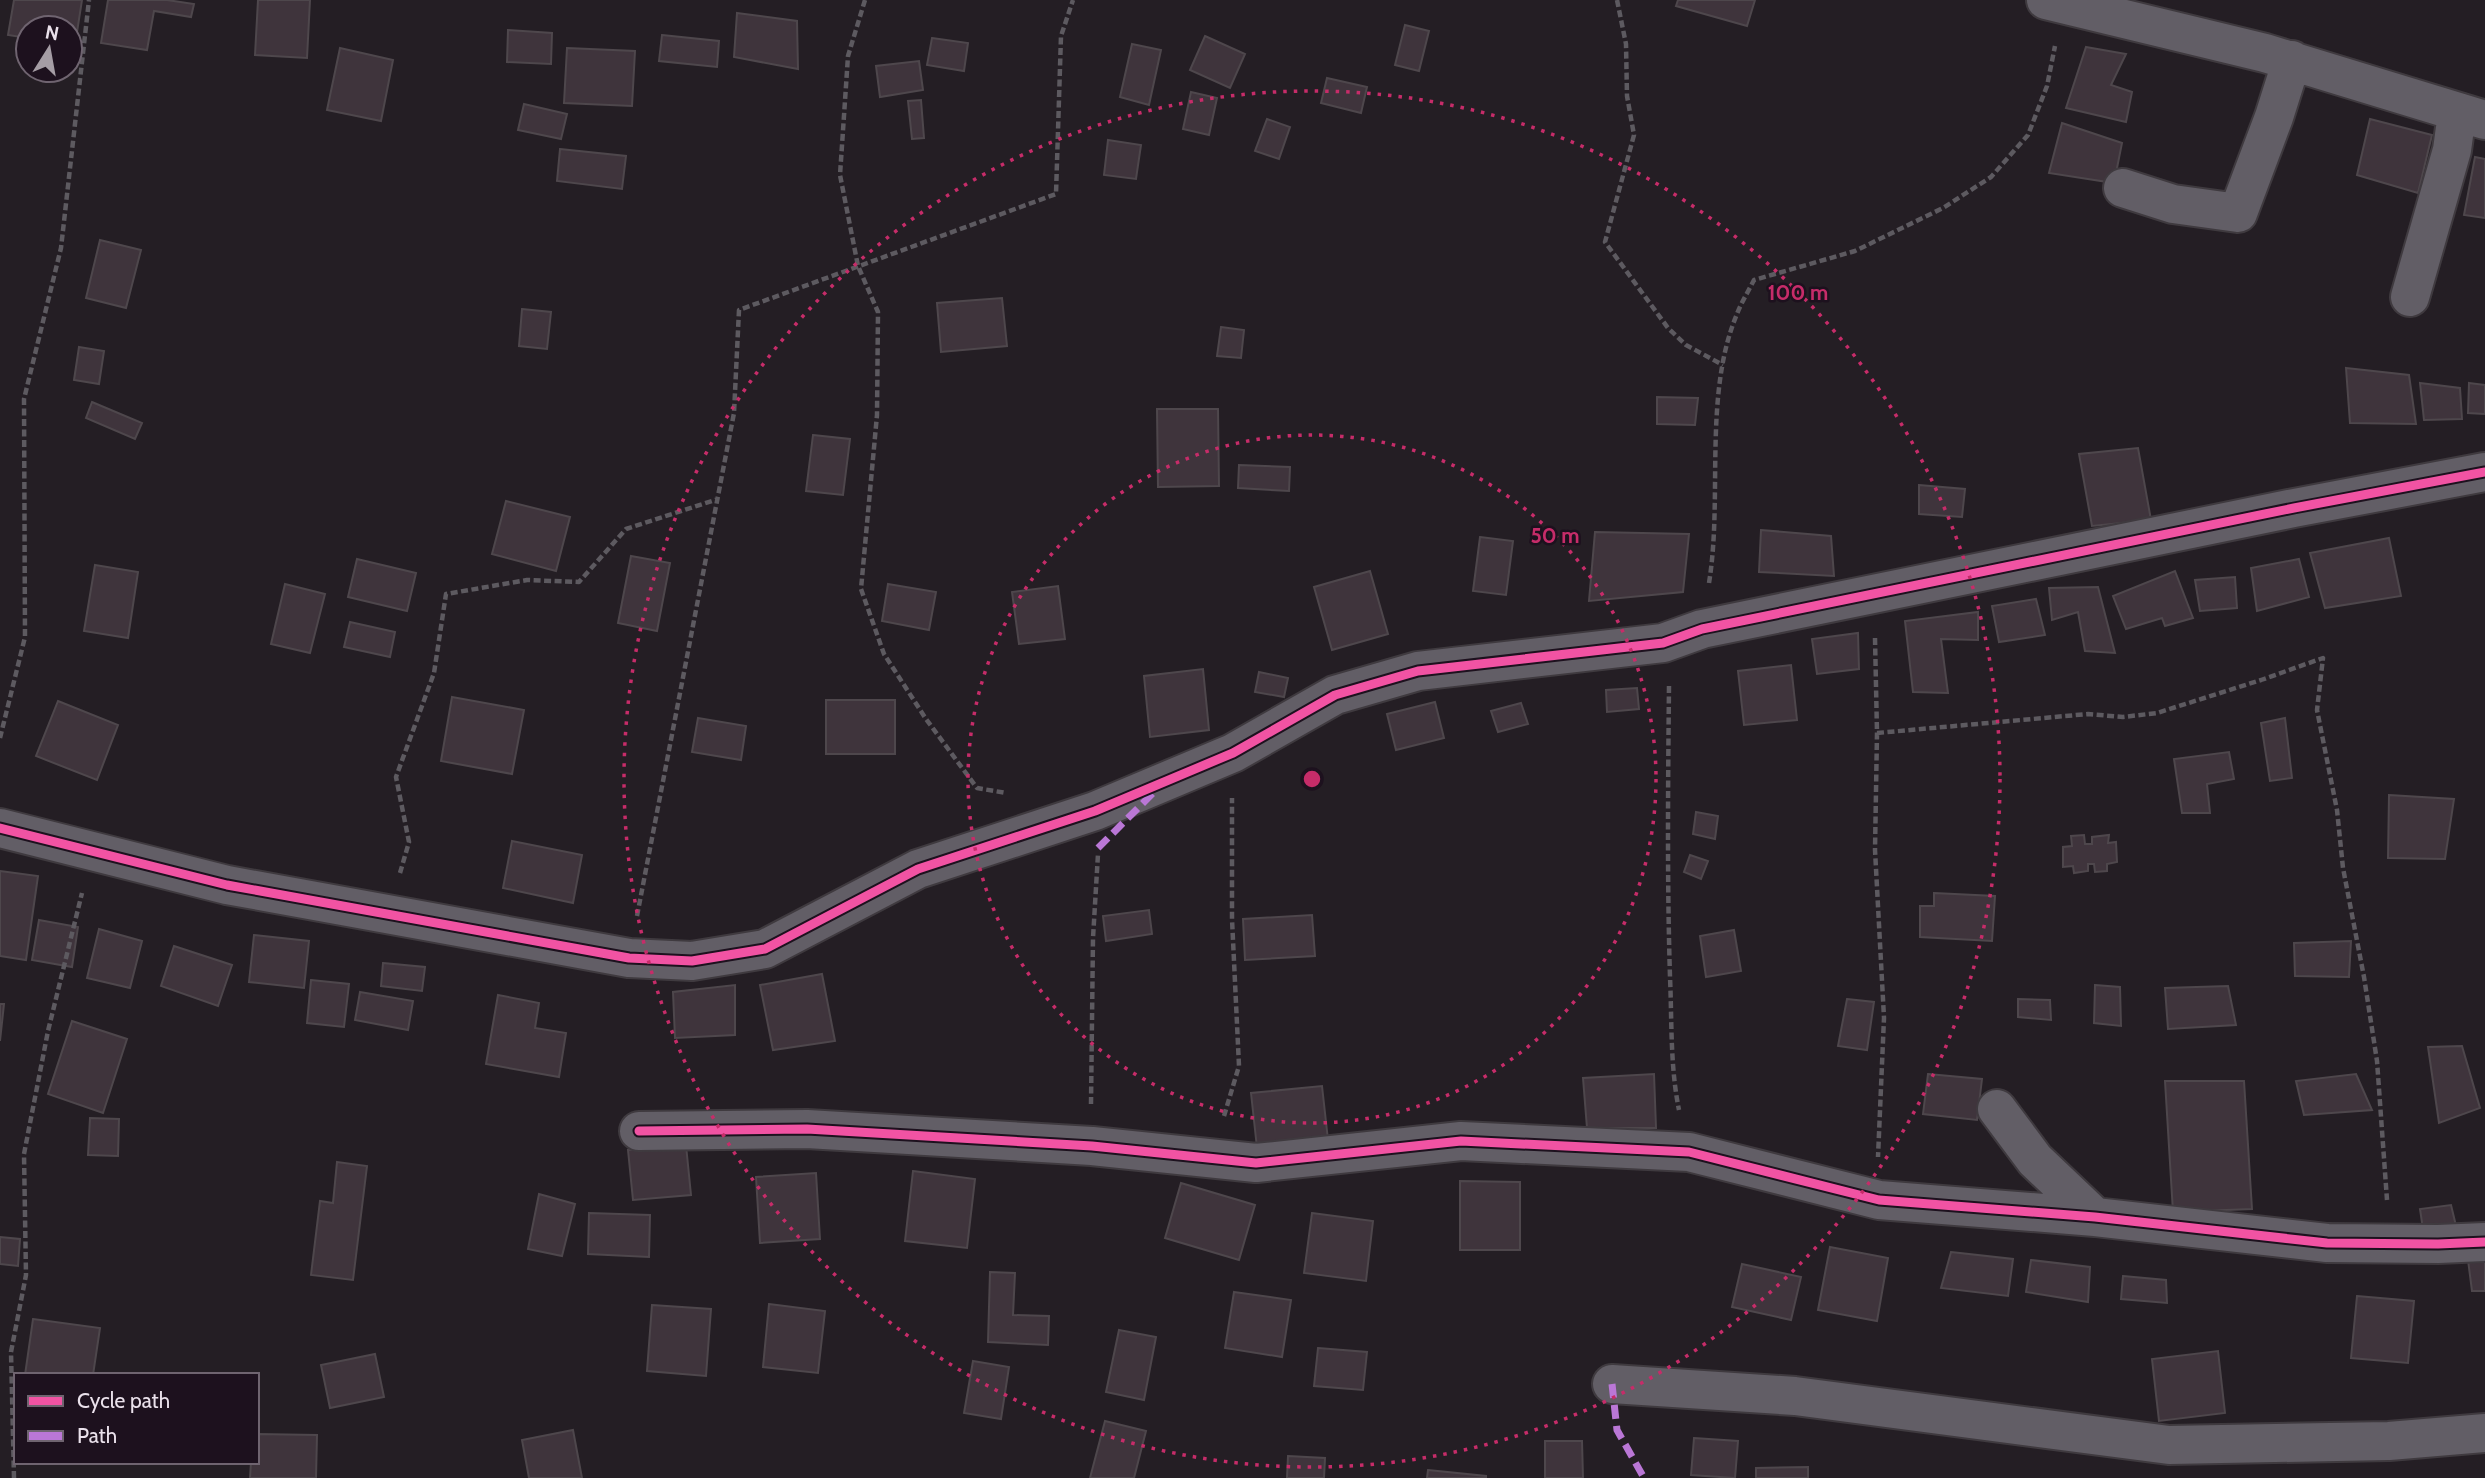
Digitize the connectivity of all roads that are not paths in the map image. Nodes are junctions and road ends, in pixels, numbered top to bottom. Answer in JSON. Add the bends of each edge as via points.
{"nodes":[{"id":1,"x":2054,"y":2,"type":"edge"},
{"id":2,"x":2292,"y":60,"type":"junction"},
{"id":3,"x":2471,"y":116,"type":"edge"},
{"id":4,"x":2123,"y":188,"type":"dead end"},
{"id":5,"x":2410,"y":297,"type":"dead end"},
{"id":6,"x":2485,"y":472,"type":"edge"},
{"id":7,"x":0,"y":828,"type":"edge"},
{"id":8,"x":1997,"y":1110,"type":"dead end"},
{"id":9,"x":639,"y":1132,"type":"dead end"},
{"id":10,"x":2095,"y":1217,"type":"junction"},
{"id":11,"x":2485,"y":1242,"type":"edge"},
{"id":12,"x":1612,"y":1384,"type":"dead end"},
{"id":13,"x":2485,"y":1433,"type":"edge"}],
"edges":[{"from":1,"to":2,"type":"street"},
{"from":2,"to":3,"type":"street"},
{"from":2,"to":4,"type":"street","via":[[2238,213],[2174,204]]},
{"from":3,"to":5,"type":"street","via":[[2452,150]]},
{"from":6,"to":7,"type":"street","via":[[1702,629],[1663,643],[1418,671],[1335,695],[1233,753],[1095,811],[918,869],[765,949],[692,961],[628,958],[227,885]]},
{"from":8,"to":10,"type":"street","via":[[2035,1160]]},
{"from":9,"to":10,"type":"street","via":[[807,1129],[1092,1146],[1256,1163],[1461,1141],[1689,1152],[1879,1200]]},
{"from":10,"to":11,"type":"street","via":[[2326,1243]]},
{"from":12,"to":13,"type":"street","via":[[1795,1396],[2169,1445],[2389,1441]]}]}
